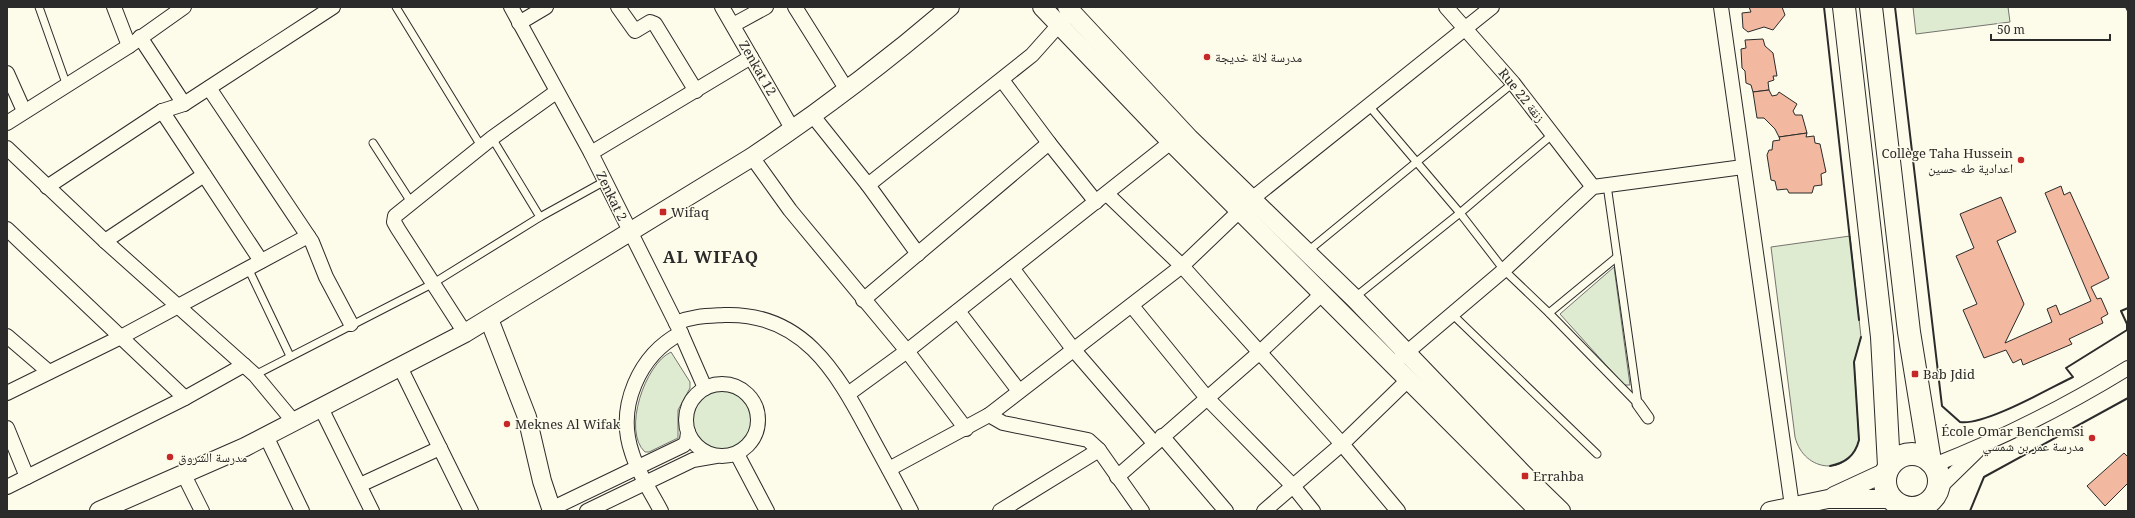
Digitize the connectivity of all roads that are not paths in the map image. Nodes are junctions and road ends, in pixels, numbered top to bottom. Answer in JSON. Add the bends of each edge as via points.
{"nodes":[{"id":1,"x":39,"y":7,"type":"edge"},
{"id":2,"x":114,"y":7,"type":"edge"},
{"id":3,"x":184,"y":7,"type":"edge"},
{"id":4,"x":396,"y":7,"type":"edge"},
{"id":5,"x":511,"y":7,"type":"edge"},
{"id":6,"x":546,"y":7,"type":"edge"},
{"id":7,"x":618,"y":7,"type":"edge"},
{"id":8,"x":722,"y":7,"type":"edge"},
{"id":9,"x":766,"y":7,"type":"edge"},
{"id":10,"x":795,"y":7,"type":"edge"},
{"id":11,"x":950,"y":7,"type":"edge"},
{"id":12,"x":1042,"y":7,"type":"edge"},
{"id":13,"x":1446,"y":7,"type":"edge"},
{"id":14,"x":1492,"y":7,"type":"edge"},
{"id":15,"x":1721,"y":7,"type":"edge"},
{"id":16,"x":1844,"y":7,"type":"edge"},
{"id":17,"x":1871,"y":7,"type":"edge"},
{"id":18,"x":330,"y":8,"type":"edge"},
{"id":19,"x":1070,"y":8,"type":"edge"},
{"id":20,"x":519,"y":23,"type":"junction"},
{"id":21,"x":733,"y":25,"type":"junction"},
{"id":22,"x":1060,"y":25,"type":"junction"},
{"id":23,"x":1465,"y":30,"type":"junction"},
{"id":24,"x":134,"y":42,"type":"junction"},
{"id":25,"x":751,"y":57,"type":"junction"},
{"id":26,"x":7,"y":73,"type":"edge"},
{"id":27,"x":1002,"y":80,"type":"junction"},
{"id":28,"x":1513,"y":83,"type":"junction"},
{"id":29,"x":67,"y":86,"type":"junction"},
{"id":30,"x":209,"y":88,"type":"junction"},
{"id":31,"x":847,"y":90,"type":"junction"},
{"id":32,"x":696,"y":91,"type":"junction"},
{"id":33,"x":556,"y":92,"type":"junction"},
{"id":34,"x":184,"y":104,"type":"junction"},
{"id":35,"x":1369,"y":106,"type":"junction"},
{"id":36,"x":24,"y":111,"type":"junction"},
{"id":37,"x":162,"y":111,"type":"junction"},
{"id":38,"x":813,"y":116,"type":"junction"},
{"id":39,"x":7,"y":123,"type":"edge"},
{"id":40,"x":793,"y":130,"type":"junction"},
{"id":41,"x":1553,"y":134,"type":"junction"},
{"id":42,"x":487,"y":142,"type":"junction"},
{"id":43,"x":1171,"y":142,"type":"junction"},
{"id":44,"x":373,"y":143,"type":"dead end"},
{"id":45,"x":1049,"y":143,"type":"junction"},
{"id":46,"x":8,"y":152,"type":"edge"},
{"id":47,"x":591,"y":153,"type":"junction"},
{"id":48,"x":752,"y":157,"type":"junction"},
{"id":49,"x":1417,"y":163,"type":"junction"},
{"id":50,"x":1744,"y":167,"type":"junction"},
{"id":51,"x":204,"y":175,"type":"junction"},
{"id":52,"x":604,"y":181,"type":"junction"},
{"id":53,"x":868,"y":185,"type":"junction"},
{"id":54,"x":1607,"y":185,"type":"junction"},
{"id":55,"x":47,"y":187,"type":"junction"},
{"id":56,"x":1593,"y":187,"type":"junction"},
{"id":57,"x":1102,"y":198,"type":"junction"},
{"id":58,"x":1253,"y":198,"type":"junction"},
{"id":59,"x":411,"y":202,"type":"junction"},
{"id":60,"x":1240,"y":210,"type":"junction"},
{"id":61,"x":1460,"y":213,"type":"junction"},
{"id":62,"x":540,"y":217,"type":"junction"},
{"id":63,"x":7,"y":230,"type":"edge"},
{"id":64,"x":630,"y":232,"type":"junction"},
{"id":65,"x":308,"y":236,"type":"junction"},
{"id":66,"x":105,"y":241,"type":"junction"},
{"id":67,"x":1307,"y":251,"type":"junction"},
{"id":68,"x":918,"y":254,"type":"junction"},
{"id":69,"x":1617,"y":257,"type":"junction"},
{"id":70,"x":261,"y":261,"type":"junction"},
{"id":71,"x":1182,"y":266,"type":"junction"},
{"id":72,"x":248,"y":268,"type":"junction"},
{"id":73,"x":1012,"y":268,"type":"junction"},
{"id":74,"x":1504,"y":270,"type":"junction"},
{"id":75,"x":432,"y":284,"type":"junction"},
{"id":76,"x":1323,"y":293,"type":"junction"},
{"id":77,"x":1354,"y":298,"type":"junction"},
{"id":78,"x":863,"y":300,"type":"junction"},
{"id":79,"x":178,"y":305,"type":"junction"},
{"id":80,"x":1132,"y":306,"type":"junction"},
{"id":81,"x":958,"y":311,"type":"junction"},
{"id":82,"x":1549,"y":313,"type":"junction"},
{"id":83,"x":1452,"y":314,"type":"junction"},
{"id":84,"x":489,"y":319,"type":"junction"},
{"id":85,"x":351,"y":324,"type":"junction"},
{"id":86,"x":679,"y":328,"type":"junction"},
{"id":87,"x":465,"y":332,"type":"junction"},
{"id":88,"x":7,"y":336,"type":"edge"},
{"id":89,"x":122,"y":337,"type":"junction"},
{"id":90,"x":1073,"y":349,"type":"junction"},
{"id":91,"x":907,"y":351,"type":"junction"},
{"id":92,"x":1260,"y":352,"type":"junction"},
{"id":93,"x":290,"y":356,"type":"junction"},
{"id":94,"x":1399,"y":359,"type":"junction"},
{"id":95,"x":244,"y":365,"type":"junction"},
{"id":96,"x":400,"y":367,"type":"junction"},
{"id":97,"x":2128,"y":368,"type":"edge"},
{"id":98,"x":49,"y":372,"type":"junction"},
{"id":99,"x":255,"y":375,"type":"junction"},
{"id":100,"x":1408,"y":380,"type":"junction"},
{"id":101,"x":705,"y":388,"type":"junction"},
{"id":102,"x":1019,"y":391,"type":"junction"},
{"id":103,"x":7,"y":393,"type":"edge"},
{"id":104,"x":848,"y":394,"type":"junction"},
{"id":105,"x":185,"y":398,"type":"junction"},
{"id":106,"x":1207,"y":398,"type":"junction"},
{"id":107,"x":1638,"y":404,"type":"junction"},
{"id":108,"x":321,"y":408,"type":"junction"},
{"id":109,"x":989,"y":415,"type":"junction"},
{"id":110,"x":1648,"y":418,"type":"dead end"},
{"id":111,"x":294,"y":422,"type":"junction"},
{"id":112,"x":7,"y":428,"type":"edge"},
{"id":113,"x":966,"y":429,"type":"junction"},
{"id":114,"x":688,"y":432,"type":"junction"},
{"id":115,"x":266,"y":436,"type":"junction"},
{"id":116,"x":1158,"y":440,"type":"junction"},
{"id":117,"x":1342,"y":444,"type":"junction"},
{"id":118,"x":1982,"y":446,"type":"junction"},
{"id":119,"x":440,"y":448,"type":"junction"},
{"id":120,"x":1099,"y":450,"type":"junction"},
{"id":121,"x":737,"y":454,"type":"junction"},
{"id":122,"x":1597,"y":454,"type":"dead end"},
{"id":123,"x":716,"y":456,"type":"junction"},
{"id":124,"x":1932,"y":463,"type":"junction"},
{"id":125,"x":638,"y":467,"type":"junction"},
{"id":126,"x":888,"y":469,"type":"junction"},
{"id":127,"x":1888,"y":469,"type":"junction"},
{"id":128,"x":183,"y":473,"type":"junction"},
{"id":129,"x":1117,"y":477,"type":"junction"},
{"id":130,"x":27,"y":478,"type":"junction"},
{"id":131,"x":646,"y":483,"type":"junction"},
{"id":132,"x":360,"y":485,"type":"junction"},
{"id":133,"x":1293,"y":486,"type":"junction"},
{"id":134,"x":7,"y":488,"type":"edge"},
{"id":135,"x":1828,"y":499,"type":"junction"},
{"id":136,"x":1934,"y":500,"type":"edge"},
{"id":137,"x":1894,"y":504,"type":"edge"},
{"id":138,"x":1792,"y":506,"type":"junction"},
{"id":139,"x":552,"y":510,"type":"edge"},
{"id":140,"x":99,"y":511,"type":"edge"},
{"id":141,"x":202,"y":511,"type":"edge"},
{"id":142,"x":302,"y":511,"type":"edge"},
{"id":143,"x":372,"y":511,"type":"edge"},
{"id":144,"x":471,"y":511,"type":"edge"},
{"id":145,"x":587,"y":511,"type":"edge"},
{"id":146,"x":660,"y":511,"type":"edge"},
{"id":147,"x":767,"y":511,"type":"edge"},
{"id":148,"x":911,"y":511,"type":"edge"},
{"id":149,"x":1000,"y":511,"type":"edge"},
{"id":150,"x":1142,"y":511,"type":"edge"},
{"id":151,"x":1226,"y":511,"type":"edge"},
{"id":152,"x":1264,"y":511,"type":"edge"},
{"id":153,"x":1314,"y":511,"type":"edge"},
{"id":154,"x":1398,"y":511,"type":"edge"},
{"id":155,"x":1539,"y":511,"type":"edge"},
{"id":156,"x":1561,"y":511,"type":"edge"},
{"id":157,"x":1770,"y":511,"type":"edge"}],
"edges":[{"from":1,"to":29,"type":"lane"},
{"from":2,"to":24,"type":"street"},
{"from":3,"to":24,"type":"street"},
{"from":4,"to":42,"type":"lane"},
{"from":5,"to":20,"type":"street","name":"Zenkat 2"},
{"from":6,"to":20,"type":"street"},
{"from":7,"to":32,"type":"street","via":[[634,30],[650,22],[655,24]]},
{"from":8,"to":21,"type":"street","name":"Zenkat 12"},
{"from":9,"to":21,"type":"street"},
{"from":10,"to":31,"type":"street"},
{"from":11,"to":31,"type":"street"},
{"from":12,"to":22,"type":"street"},
{"from":13,"to":23,"type":"street","name":"Rue 22 زنقة"},
{"from":14,"to":23,"type":"street"},
{"from":15,"to":50,"type":"street"},
{"from":16,"to":127,"type":"main road","via":[[1882,337]]},
{"from":17,"to":124,"type":"main road","via":[[1909,332]]},
{"from":18,"to":30,"type":"street"},
{"from":19,"to":22,"type":"street"},
{"from":19,"to":58,"type":"street","via":[[1189,138]]},
{"from":20,"to":33,"type":"street","name":"Zenkat 2"},
{"from":21,"to":25,"type":"street","name":"Zenkat 12"},
{"from":22,"to":27,"type":"street","via":[[1032,55]]},
{"from":22,"to":43,"type":"street"},
{"from":23,"to":28,"type":"street","name":"Rue 22 زنقة"},
{"from":23,"to":35,"type":"street"},
{"from":24,"to":29,"type":"street"},
{"from":24,"to":34,"type":"street"},
{"from":25,"to":32,"type":"street"},
{"from":25,"to":40,"type":"street","name":"Zenkat 12"},
{"from":26,"to":36,"type":"street"},
{"from":27,"to":45,"type":"street"},
{"from":27,"to":53,"type":"street"},
{"from":28,"to":41,"type":"street","name":"Rue 22 زنقة"},
{"from":28,"to":49,"type":"lane"},
{"from":29,"to":36,"type":"street"},
{"from":30,"to":34,"type":"street"},
{"from":30,"to":65,"type":"street"},
{"from":31,"to":38,"type":"street"},
{"from":32,"to":47,"type":"street"},
{"from":33,"to":42,"type":"street"},
{"from":33,"to":47,"type":"street","name":"Zenkat 2"},
{"from":34,"to":37,"type":"street"},
{"from":35,"to":49,"type":"lane"},
{"from":35,"to":58,"type":"street"},
{"from":36,"to":39,"type":"street"},
{"from":37,"to":51,"type":"street"},
{"from":37,"to":55,"type":"street"},
{"from":38,"to":40,"type":"street"},
{"from":38,"to":53,"type":"street"},
{"from":40,"to":48,"type":"street"},
{"from":41,"to":56,"type":"street","name":"Rue 22 زنقة"},
{"from":41,"to":61,"type":"lane"},
{"from":42,"to":59,"type":"street"},
{"from":42,"to":62,"type":"lane"},
{"from":43,"to":57,"type":"street"},
{"from":43,"to":60,"type":"street"},
{"from":44,"to":59,"type":"lane"},
{"from":45,"to":57,"type":"street"},
{"from":45,"to":68,"type":"street"},
{"from":46,"to":55,"type":"street"},
{"from":47,"to":52,"type":"street","name":"Zenkat 2"},
{"from":48,"to":64,"type":"street"},
{"from":48,"to":78,"type":"street","via":[[790,210]]},
{"from":49,"to":61,"type":"lane"},
{"from":49,"to":67,"type":"lane"},
{"from":50,"to":54,"type":"street"},
{"from":50,"to":138,"type":"street"},
{"from":51,"to":66,"type":"street"},
{"from":51,"to":70,"type":"street"},
{"from":52,"to":62,"type":"lane"},
{"from":52,"to":64,"type":"street","name":"Zenkat 2"},
{"from":53,"to":68,"type":"street"},
{"from":54,"to":56,"type":"street"},
{"from":54,"to":69,"type":"lane"},
{"from":55,"to":66,"type":"street"},
{"from":56,"to":74,"type":"street"},
{"from":57,"to":71,"type":"street"},
{"from":57,"to":73,"type":"street"},
{"from":58,"to":60,"type":"street"},
{"from":58,"to":67,"type":"street"},
{"from":59,"to":75,"type":"street","via":[[396,216],[394,222]]},
{"from":60,"to":71,"type":"street"},
{"from":60,"to":76,"type":"street"},
{"from":61,"to":74,"type":"lane"},
{"from":61,"to":77,"type":"lane"},
{"from":62,"to":75,"type":"lane"},
{"from":63,"to":89,"type":"street"},
{"from":64,"to":84,"type":"street"},
{"from":64,"to":86,"type":"street","name":"Zenkat 2"},
{"from":65,"to":70,"type":"street"},
{"from":65,"to":85,"type":"street"},
{"from":66,"to":79,"type":"street"},
{"from":67,"to":77,"type":"street"},
{"from":68,"to":78,"type":"street"},
{"from":69,"to":82,"type":"lane"},
{"from":69,"to":107,"type":"lane"},
{"from":70,"to":72,"type":"street"},
{"from":71,"to":80,"type":"street"},
{"from":71,"to":92,"type":"street"},
{"from":72,"to":79,"type":"street"},
{"from":72,"to":93,"type":"lane"},
{"from":73,"to":81,"type":"street"},
{"from":73,"to":90,"type":"street"},
{"from":74,"to":82,"type":"lane"},
{"from":74,"to":83,"type":"street"},
{"from":75,"to":85,"type":"lane"},
{"from":75,"to":87,"type":"street"},
{"from":76,"to":92,"type":"street"},
{"from":76,"to":94,"type":"street"},
{"from":77,"to":94,"type":"street"},
{"from":78,"to":91,"type":"street"},
{"from":79,"to":89,"type":"street"},
{"from":79,"to":95,"type":"street"},
{"from":80,"to":90,"type":"street"},
{"from":80,"to":106,"type":"street"},
{"from":81,"to":91,"type":"street"},
{"from":81,"to":102,"type":"street"},
{"from":82,"to":107,"type":"lane"},
{"from":83,"to":94,"type":"street"},
{"from":83,"to":122,"type":"lane"},
{"from":84,"to":87,"type":"street"},
{"from":84,"to":139,"type":"street","via":[[527,417],[542,481]]},
{"from":85,"to":93,"type":"lane"},
{"from":86,"to":101,"type":"street","name":"Zenkat 2"},
{"from":86,"to":104,"type":"street","via":[[701,316],[732,315],[773,323],[791,332],[823,358]]},
{"from":86,"to":125,"type":"street","via":[[640,372],[631,393],[628,438]]},
{"from":87,"to":96,"type":"street"},
{"from":88,"to":98,"type":"street"},
{"from":89,"to":98,"type":"street"},
{"from":89,"to":105,"type":"street"},
{"from":90,"to":102,"type":"street"},
{"from":90,"to":116,"type":"street"},
{"from":91,"to":104,"type":"street"},
{"from":91,"to":113,"type":"street"},
{"from":92,"to":106,"type":"street"},
{"from":92,"to":117,"type":"street"},
{"from":93,"to":99,"type":"lane"},
{"from":94,"to":100,"type":"street"},
{"from":94,"to":156,"type":"street"},
{"from":95,"to":99,"type":"street"},
{"from":95,"to":105,"type":"street"},
{"from":96,"to":108,"type":"street"},
{"from":96,"to":119,"type":"street"},
{"from":97,"to":118,"type":"street","via":[[2086,394]]},
{"from":98,"to":103,"type":"street"},
{"from":99,"to":111,"type":"street"},
{"from":100,"to":117,"type":"street"},
{"from":100,"to":155,"type":"street"},
{"from":101,"to":114,"type":"street","via":[[697,394],[689,407],[686,422]]},
{"from":101,"to":121,"type":"street","via":[[716,384],[739,387],[755,403],[759,414],[759,426],[749,446]]},
{"from":102,"to":109,"type":"street"},
{"from":104,"to":126,"type":"street"},
{"from":105,"to":130,"type":"street"},
{"from":106,"to":116,"type":"street"},
{"from":106,"to":133,"type":"street"},
{"from":107,"to":110,"type":"street"},
{"from":108,"to":111,"type":"street"},
{"from":108,"to":132,"type":"street"},
{"from":109,"to":113,"type":"street"},
{"from":109,"to":120,"type":"street","via":[[1003,423],[1079,437],[1088,440]]},
{"from":111,"to":115,"type":"street"},
{"from":112,"to":130,"type":"street"},
{"from":113,"to":126,"type":"street"},
{"from":114,"to":123,"type":"street","via":[[699,448]]},
{"from":114,"to":125,"type":"street","via":[[688,440],[684,445]]},
{"from":115,"to":128,"type":"street"},
{"from":115,"to":142,"type":"street"},
{"from":116,"to":129,"type":"street"},
{"from":116,"to":151,"type":"street"},
{"from":117,"to":133,"type":"street"},
{"from":117,"to":154,"type":"street"},
{"from":118,"to":124,"type":"street"},
{"from":118,"to":136,"type":"street"},
{"from":119,"to":132,"type":"street"},
{"from":119,"to":144,"type":"street"},
{"from":120,"to":129,"type":"street"},
{"from":120,"to":149,"type":"street"},
{"from":121,"to":123,"type":"street"},
{"from":121,"to":147,"type":"street"},
{"from":123,"to":131,"type":"street","via":[[693,460]]},
{"from":124,"to":127,"type":"main road","via":[[1922,456],[1904,455],[1896,459]]},
{"from":124,"to":136,"type":"main road","via":[[1938,477]]},
{"from":125,"to":131,"type":"street"},
{"from":125,"to":139,"type":"street"},
{"from":126,"to":148,"type":"street"},
{"from":127,"to":135,"type":"street"},
{"from":127,"to":137,"type":"main road","via":[[1885,486]]},
{"from":128,"to":140,"type":"street"},
{"from":128,"to":141,"type":"street"},
{"from":129,"to":150,"type":"street"},
{"from":130,"to":134,"type":"street"},
{"from":131,"to":145,"type":"street"},
{"from":131,"to":146,"type":"street"},
{"from":132,"to":143,"type":"street"},
{"from":133,"to":152,"type":"street"},
{"from":133,"to":153,"type":"street"},
{"from":135,"to":137,"type":"street"},
{"from":135,"to":138,"type":"street"},
{"from":136,"to":137,"type":"main road","via":[[1910,508]]},
{"from":138,"to":157,"type":"street"}]}
